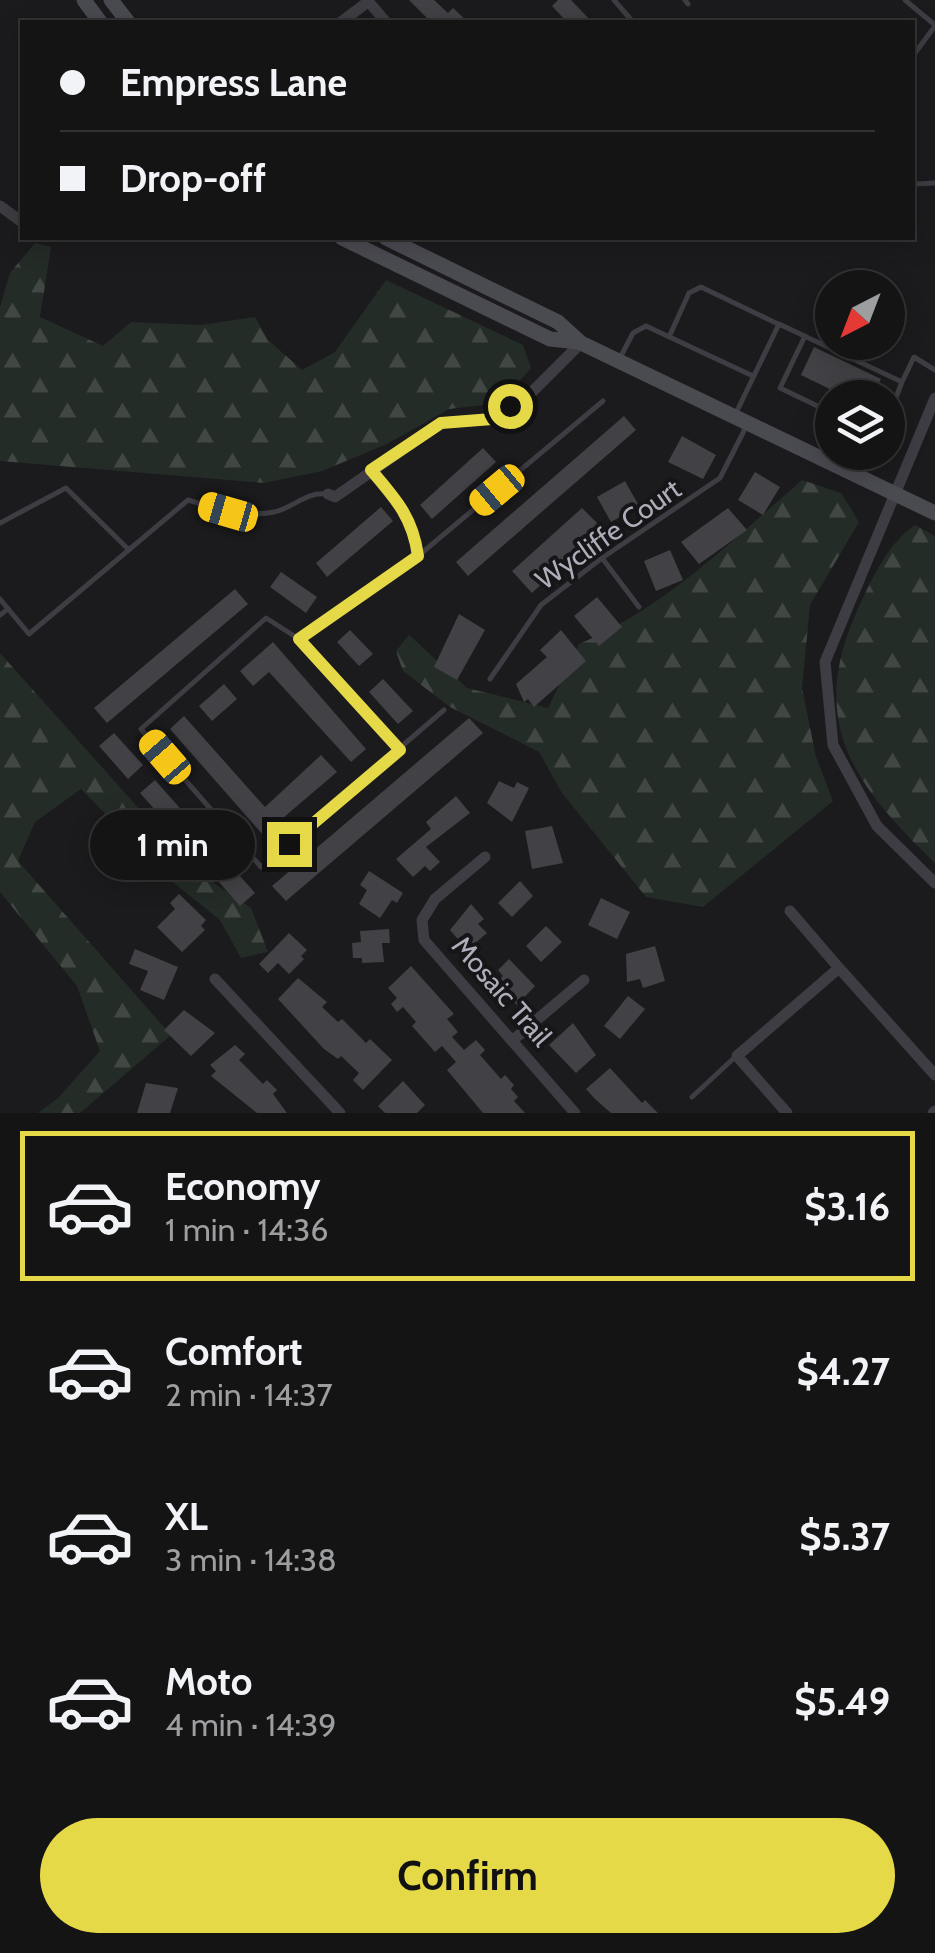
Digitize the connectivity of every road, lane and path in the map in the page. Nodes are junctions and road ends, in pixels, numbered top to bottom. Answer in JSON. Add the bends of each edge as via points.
{"nodes":[{"id":1,"x":111,"y":0,"type":"edge"},
{"id":2,"x":614,"y":0,"type":"edge"},
{"id":3,"x":905,"y":0,"type":"edge"},
{"id":4,"x":368,"y":1,"type":"edge"},
{"id":5,"x":126,"y":20,"type":"edge"},
{"id":6,"x":344,"y":20,"type":"edge"},
{"id":7,"x":384,"y":20,"type":"edge"},
{"id":8,"x":631,"y":20,"type":"edge"},
{"id":9,"x":935,"y":26,"type":"edge"},
{"id":10,"x":915,"y":52,"type":"edge"},
{"id":11,"x":935,"y":183,"type":"edge"},
{"id":12,"x":916,"y":184,"type":"dead end"},
{"id":13,"x":346,"y":240,"type":"edge"},
{"id":14,"x":390,"y":240,"type":"edge"},
{"id":15,"x":779,"y":324,"type":"junction"},
{"id":16,"x":805,"y":336,"type":"junction"},
{"id":17,"x":669,"y":337,"type":"junction"},
{"id":18,"x":581,"y":342,"type":"junction"},
{"id":19,"x":619,"y":361,"type":"junction"},
{"id":20,"x":935,"y":370,"type":"edge"},
{"id":21,"x":754,"y":376,"type":"junction"},
{"id":22,"x":898,"y":380,"type":"edge"},
{"id":23,"x":903,"y":380,"type":"edge"},
{"id":24,"x":935,"y":398,"type":"edge"},
{"id":25,"x":603,"y":402,"type":"dead end"},
{"id":26,"x":815,"y":405,"type":"edge"},
{"id":27,"x":741,"y":419,"type":"junction"},
{"id":28,"x":371,"y":470,"type":"junction"},
{"id":29,"x":893,"y":493,"type":"junction"},
{"id":30,"x":328,"y":494,"type":"joint"},
{"id":31,"x":935,"y":514,"type":"edge"},
{"id":32,"x":0,"y":523,"type":"edge"},
{"id":33,"x":129,"y":550,"type":"junction"},
{"id":34,"x":418,"y":556,"type":"junction"},
{"id":35,"x":602,"y":558,"type":"junction"},
{"id":36,"x":0,"y":599,"type":"edge"},
{"id":37,"x":639,"y":607,"type":"dead end"},
{"id":38,"x":8,"y":609,"type":"junction"},
{"id":39,"x":0,"y":615,"type":"edge"},
{"id":40,"x":299,"y":639,"type":"junction"},
{"id":41,"x":490,"y":679,"type":"dead end"},
{"id":42,"x":444,"y":710,"type":"dead end"},
{"id":43,"x":400,"y":750,"type":"junction"},
{"id":44,"x":485,"y":856,"type":"dead end"},
{"id":45,"x":935,"y":883,"type":"edge"},
{"id":46,"x":790,"y":911,"type":"dead end"},
{"id":47,"x":838,"y":968,"type":"junction"},
{"id":48,"x":214,"y":979,"type":"dead end"},
{"id":49,"x":584,"y":980,"type":"dead end"},
{"id":50,"x":513,"y":1040,"type":"junction"},
{"id":51,"x":736,"y":1056,"type":"junction"},
{"id":52,"x":935,"y":1075,"type":"edge"},
{"id":53,"x":692,"y":1098,"type":"dead end"},
{"id":54,"x":340,"y":1113,"type":"edge"},
{"id":55,"x":575,"y":1113,"type":"edge"},
{"id":56,"x":787,"y":1113,"type":"edge"}],
"edges":[{"from":1,"to":5,"type":"main road"},
{"from":2,"to":8,"type":"lane"},
{"from":3,"to":9,"type":"lane"},
{"from":4,"to":6,"type":"street"},
{"from":4,"to":7,"type":"street"},
{"from":9,"to":10,"type":"lane"},
{"from":11,"to":12,"type":"lane"},
{"from":13,"to":18,"type":"main road","via":[[550,340]]},
{"from":14,"to":18,"type":"main road","via":[[558,322]]},
{"from":15,"to":16,"type":"lane"},
{"from":15,"to":17,"type":"lane","via":[[702,287],[689,293]]},
{"from":15,"to":21,"type":"lane","name":"Wycliffe Court"},
{"from":16,"to":22,"type":"lane"},
{"from":16,"to":26,"type":"lane","via":[[780,388]]},
{"from":17,"to":19,"type":"lane","via":[[646,326],[633,332]]},
{"from":17,"to":21,"type":"lane"},
{"from":18,"to":19,"type":"main road"},
{"from":18,"to":28,"type":"street","via":[[530,394],[492,419],[441,423]]},
{"from":19,"to":27,"type":"main road"},
{"from":20,"to":23,"type":"lane","via":[[914,356]]},
{"from":21,"to":27,"type":"lane","name":"Wycliffe Court"},
{"from":24,"to":29,"type":"street"},
{"from":25,"to":34,"type":"lane"},
{"from":27,"to":29,"type":"main road"},
{"from":27,"to":35,"type":"lane","name":"Wycliffe Court","via":[[720,478]]},
{"from":28,"to":30,"type":"street","via":[[336,497]]},
{"from":28,"to":34,"type":"lane","via":[[405,509]]},
{"from":29,"to":31,"type":"main road"},
{"from":29,"to":45,"type":"street","via":[[825,662],[833,745],[878,826]]},
{"from":30,"to":33,"type":"lane","via":[[272,512],[228,512],[188,500]]},
{"from":32,"to":33,"type":"lane","via":[[66,488]]},
{"from":33,"to":38,"type":"lane","via":[[29,634]]},
{"from":34,"to":40,"type":"lane"},
{"from":35,"to":37,"type":"lane"},
{"from":35,"to":41,"type":"lane","name":"Wycliffe Court","via":[[541,605]]},
{"from":36,"to":38,"type":"lane"},
{"from":38,"to":39,"type":"lane"},
{"from":40,"to":43,"type":"lane"},
{"from":40,"to":43,"type":"lane","via":[[266,618],[141,729],[261,867]]},
{"from":42,"to":43,"type":"lane"},
{"from":44,"to":50,"type":"street","name":"Mosaic Trail","via":[[436,899],[422,920],[424,940]]},
{"from":46,"to":47,"type":"street"},
{"from":47,"to":51,"type":"street"},
{"from":47,"to":52,"type":"street"},
{"from":48,"to":54,"type":"street"},
{"from":49,"to":50,"type":"street"},
{"from":50,"to":55,"type":"street","name":"Mosaic Trail"},
{"from":51,"to":53,"type":"lane"},
{"from":51,"to":56,"type":"street"}]}
